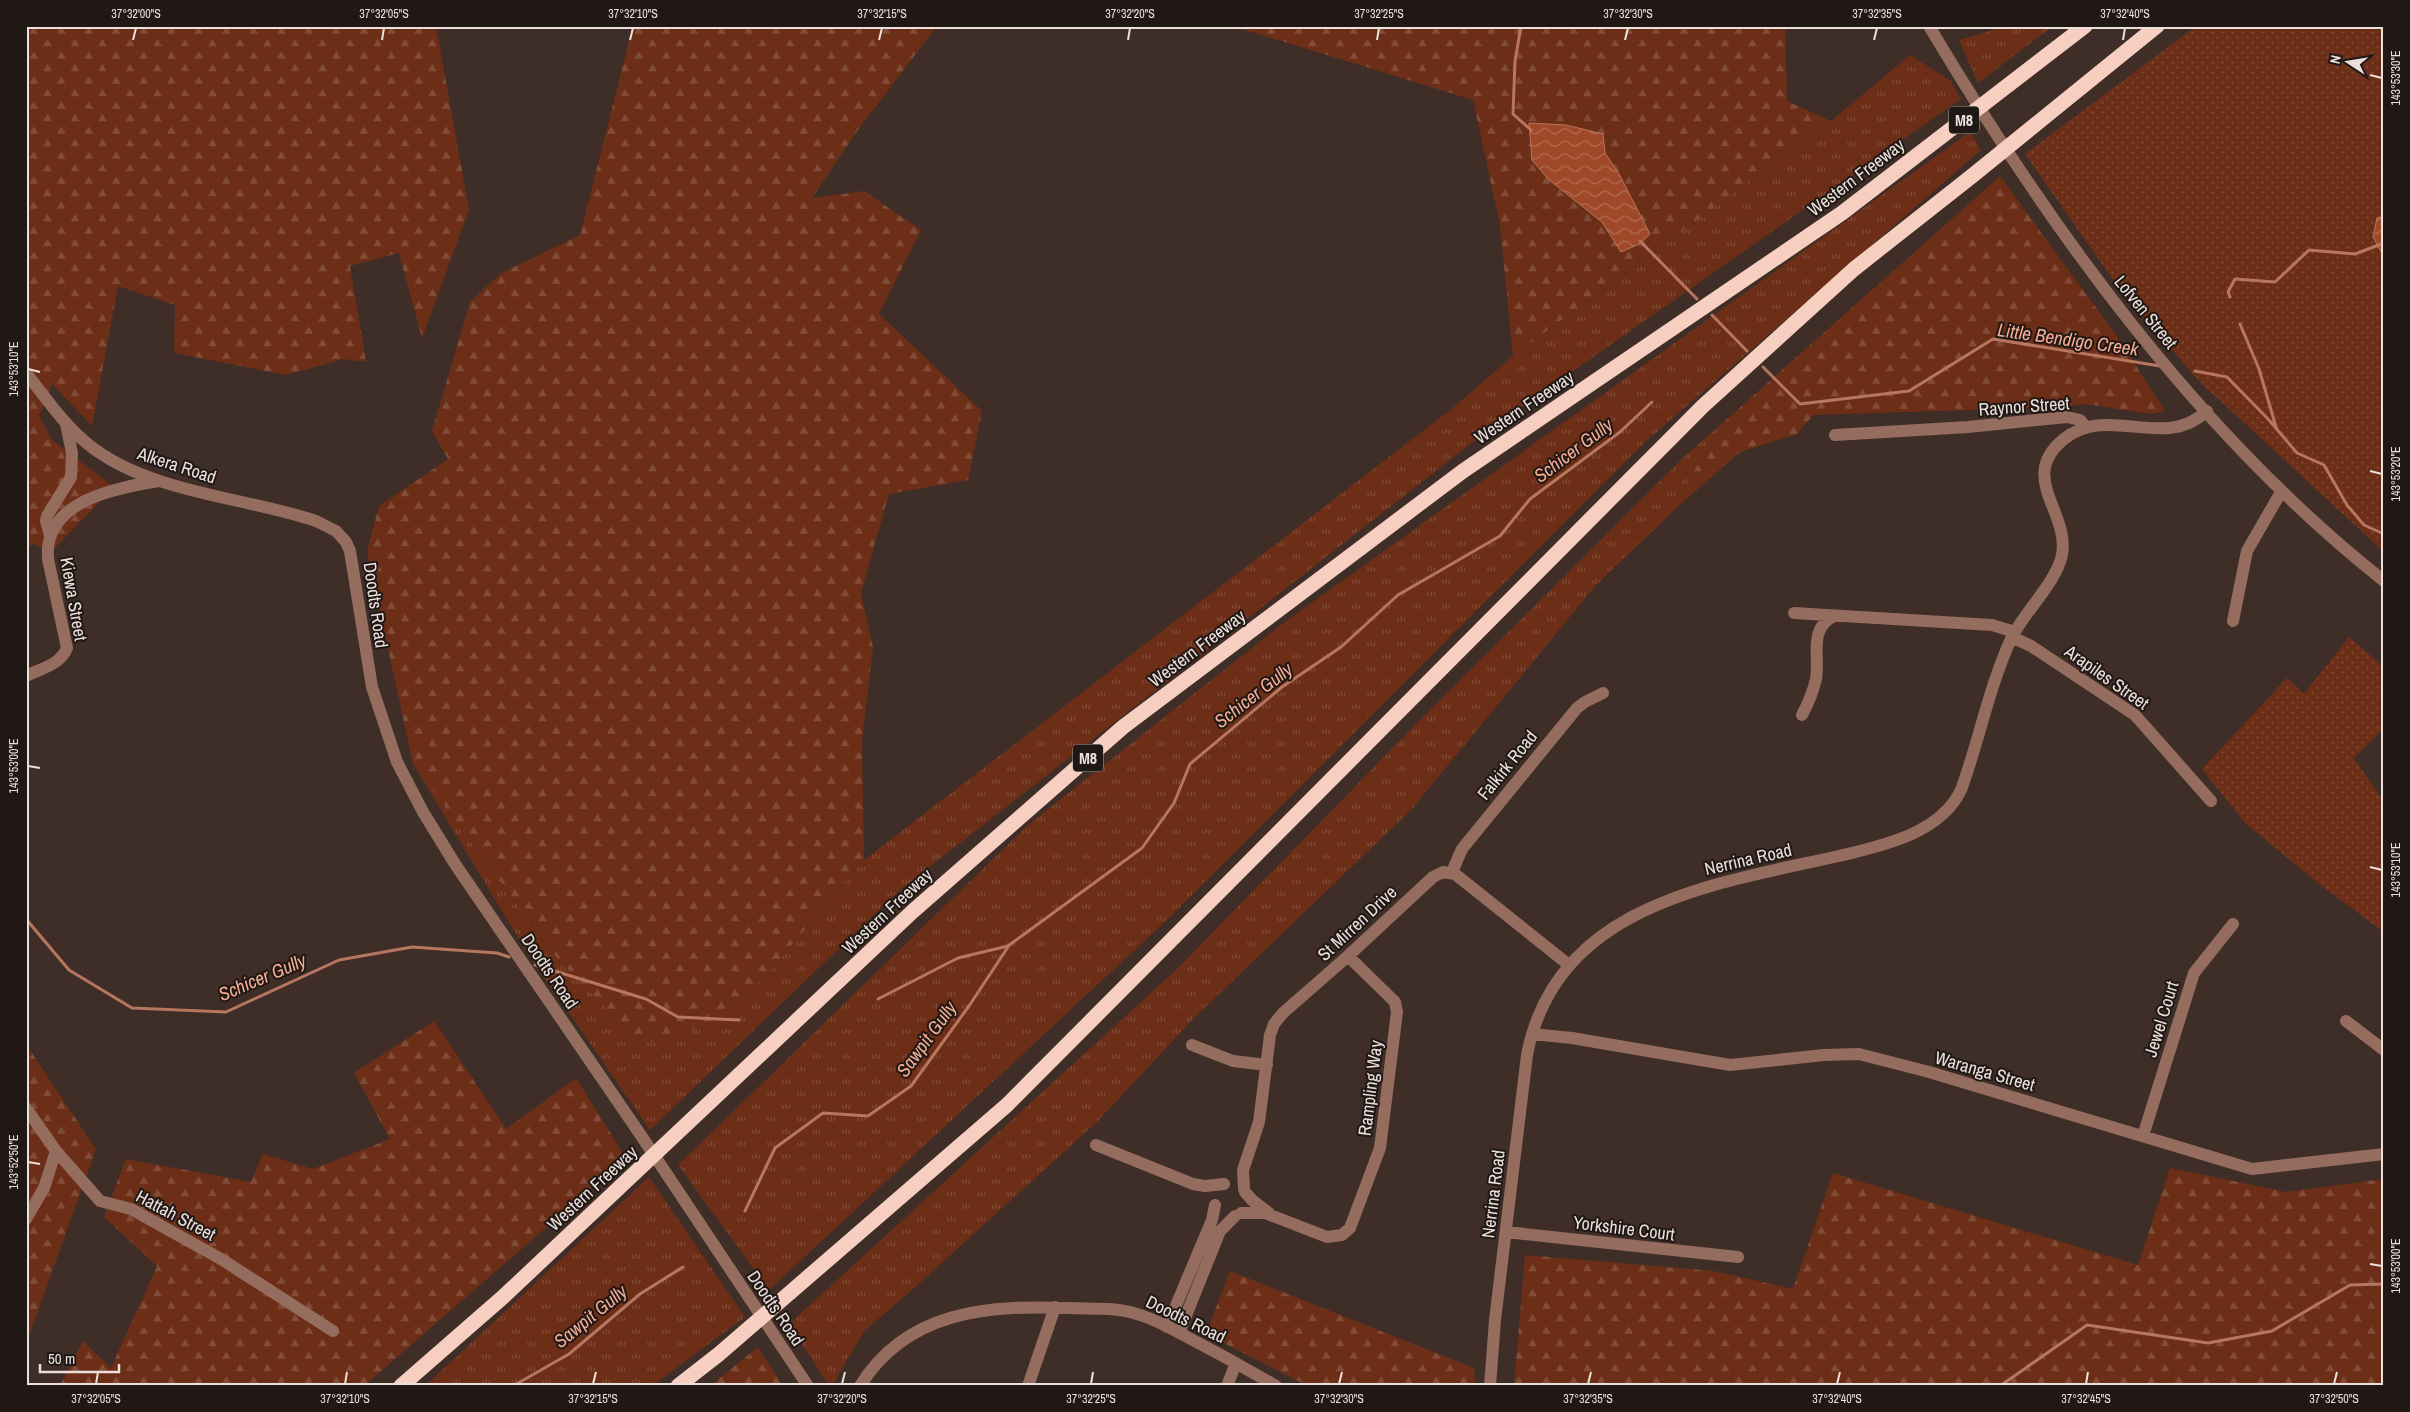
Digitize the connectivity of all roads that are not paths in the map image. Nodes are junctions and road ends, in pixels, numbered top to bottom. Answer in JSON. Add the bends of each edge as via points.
{"nodes":[{"id":1,"x":1929,"y":26,"type":"edge"},
{"id":2,"x":2086,"y":26,"type":"edge"},
{"id":3,"x":2157,"y":26,"type":"edge"},
{"id":4,"x":26,"y":373,"type":"edge"},
{"id":5,"x":2207,"y":411,"type":"junction"},
{"id":6,"x":66,"y":424,"type":"junction"},
{"id":7,"x":2086,"y":427,"type":"junction"},
{"id":8,"x":1835,"y":436,"type":"dead end"},
{"id":9,"x":161,"y":480,"type":"junction"},
{"id":10,"x":2282,"y":492,"type":"junction"},
{"id":11,"x":50,"y":535,"type":"junction"},
{"id":12,"x":346,"y":542,"type":"joint"},
{"id":13,"x":2384,"y":580,"type":"edge"},
{"id":14,"x":1794,"y":613,"type":"dead end"},
{"id":15,"x":1834,"y":616,"type":"junction"},
{"id":16,"x":2233,"y":622,"type":"dead end"},
{"id":17,"x":2014,"y":634,"type":"junction"},
{"id":18,"x":26,"y":676,"type":"edge"},
{"id":19,"x":1603,"y":693,"type":"dead end"},
{"id":20,"x":1802,"y":715,"type":"dead end"},
{"id":21,"x":2211,"y":801,"type":"dead end"},
{"id":22,"x":1452,"y":872,"type":"junction"},
{"id":23,"x":2233,"y":924,"type":"dead end"},
{"id":24,"x":1348,"y":956,"type":"junction"},
{"id":25,"x":1569,"y":965,"type":"junction"},
{"id":26,"x":2346,"y":1021,"type":"dead end"},
{"id":27,"x":1533,"y":1029,"type":"junction"},
{"id":28,"x":1192,"y":1045,"type":"dead end"},
{"id":29,"x":2384,"y":1050,"type":"edge"},
{"id":30,"x":1266,"y":1065,"type":"junction"},
{"id":31,"x":26,"y":1108,"type":"edge"},
{"id":32,"x":2143,"y":1136,"type":"junction"},
{"id":33,"x":1096,"y":1145,"type":"dead end"},
{"id":34,"x":1250,"y":1150,"type":"junction"},
{"id":35,"x":56,"y":1151,"type":"junction"},
{"id":36,"x":2384,"y":1154,"type":"edge"},
{"id":37,"x":1193,"y":1184,"type":"junction"},
{"id":38,"x":1225,"y":1184,"type":"junction"},
{"id":39,"x":1245,"y":1191,"type":"junction"},
{"id":40,"x":1214,"y":1204,"type":"junction"},
{"id":41,"x":1238,"y":1215,"type":"junction"},
{"id":42,"x":1274,"y":1216,"type":"junction"},
{"id":43,"x":26,"y":1219,"type":"edge"},
{"id":44,"x":1506,"y":1232,"type":"junction"},
{"id":45,"x":1738,"y":1257,"type":"dead end"},
{"id":46,"x":1055,"y":1308,"type":"junction"},
{"id":47,"x":1167,"y":1327,"type":"junction"},
{"id":48,"x":333,"y":1331,"type":"dead end"},
{"id":49,"x":1179,"y":1333,"type":"junction"},
{"id":50,"x":1236,"y":1363,"type":"junction"},
{"id":51,"x":401,"y":1386,"type":"edge"},
{"id":52,"x":678,"y":1386,"type":"edge"},
{"id":53,"x":808,"y":1386,"type":"edge"},
{"id":54,"x":860,"y":1386,"type":"edge"},
{"id":55,"x":1028,"y":1386,"type":"edge"},
{"id":56,"x":1226,"y":1386,"type":"edge"},
{"id":57,"x":1276,"y":1386,"type":"edge"},
{"id":58,"x":1490,"y":1386,"type":"edge"}],
"edges":[{"from":1,"to":5,"type":"street","name":"Lofven Street","via":[[2021,174],[2126,316]]},
{"from":2,"to":51,"type":"highway","name":"Western Freeway","number":"M8","via":[[1842,213],[1463,472],[1123,727],[912,912],[504,1297]]},
{"from":3,"to":52,"type":"highway","via":[[1854,269],[1703,406],[1006,1105]]},
{"from":4,"to":6,"type":"street","name":"Alkera Road"},
{"from":5,"to":7,"type":"street","name":"Raynor Street","via":[[2190,424],[2169,429],[2112,424]]},
{"from":5,"to":10,"type":"street","name":"Lofven Street"},
{"from":6,"to":9,"type":"street","name":"Alkera Road","via":[[110,460]]},
{"from":6,"to":11,"type":"street","name":"Kiewa Street","via":[[72,454],[71,477],[47,516]]},
{"from":7,"to":8,"type":"street","name":"Raynor Street","via":[[2079,420],[2067,418]]},
{"from":7,"to":17,"type":"street","name":"Nerrina Road","via":[[2062,441],[2046,463],[2044,483],[2061,535],[2061,556],[2054,574]]},
{"from":9,"to":11,"type":"street","name":"Kiewa Street","via":[[128,486],[83,502],[63,515]]},
{"from":9,"to":12,"type":"street","name":"Alkera Road","via":[[316,521]]},
{"from":10,"to":13,"type":"street","name":"Lofven Street"},
{"from":10,"to":16,"type":"street","via":[[2247,551]]},
{"from":11,"to":18,"type":"street","name":"Kiewa Street","via":[[48,559],[67,648],[64,656],[53,665]]},
{"from":12,"to":53,"type":"street","name":"Doodts Road","via":[[351,555],[372,687],[384,728],[411,790],[455,864]]},
{"from":14,"to":15,"type":"street","name":"Arapiles Street"},
{"from":15,"to":17,"type":"street","name":"Arapiles Street","via":[[1992,625]]},
{"from":15,"to":20,"type":"street","via":[[1822,623],[1818,631],[1816,676]]},
{"from":17,"to":21,"type":"street","name":"Arapiles Street","via":[[2135,715]]},
{"from":17,"to":25,"type":"street","name":"Nerrina Road","via":[[1961,790],[1937,819],[1883,845],[1702,888],[1671,899],[1610,928]]},
{"from":19,"to":22,"type":"street","name":"Falkirk Road","via":[[1581,704],[1564,723],[1462,849]]},
{"from":22,"to":24,"type":"street","name":"St Mirren Drive","via":[[1433,876]]},
{"from":22,"to":25,"type":"street"},
{"from":23,"to":32,"type":"street","name":"Jewel Court","via":[[2194,973]]},
{"from":24,"to":30,"type":"street","name":"St Mirren Drive","via":[[1277,1020],[1270,1035]]},
{"from":24,"to":42,"type":"street","name":"Rampling Way","via":[[1395,1002],[1397,1012],[1380,1148],[1355,1219],[1342,1235],[1323,1236]]},
{"from":25,"to":27,"type":"street","name":"Nerrina Road","via":[[1549,992]]},
{"from":26,"to":29,"type":"street"},
{"from":27,"to":32,"type":"street","name":"Waranga Street","via":[[1730,1065],[1859,1054]]},
{"from":27,"to":44,"type":"street","name":"Nerrina Road","via":[[1527,1055]]},
{"from":28,"to":30,"type":"street","via":[[1233,1061]]},
{"from":30,"to":34,"type":"street","name":"St Mirren Drive","via":[[1260,1117]]},
{"from":31,"to":35,"type":"street","name":"Hattah Street"},
{"from":32,"to":36,"type":"street","name":"Waranga Street","via":[[2258,1169]]},
{"from":33,"to":37,"type":"street"},
{"from":34,"to":38,"type":"street","name":"St Mirren Drive"},
{"from":34,"to":39,"type":"street","name":"St Mirren Drive","via":[[1243,1173]]},
{"from":35,"to":43,"type":"street","via":[[44,1188]]},
{"from":35,"to":48,"type":"street","name":"Hattah Street","via":[[100,1201],[131,1209],[213,1254]]},
{"from":37,"to":38,"type":"street"},
{"from":37,"to":40,"type":"street"},
{"from":38,"to":39,"type":"street","via":[[1236,1184]]},
{"from":38,"to":40,"type":"street","via":[[1216,1192]]},
{"from":39,"to":41,"type":"street","via":[[1247,1204]]},
{"from":39,"to":42,"type":"street"},
{"from":40,"to":41,"type":"street","via":[[1224,1215]]},
{"from":40,"to":47,"type":"street","via":[[1212,1220]]},
{"from":41,"to":42,"type":"street","via":[[1260,1212]]},
{"from":41,"to":49,"type":"street","via":[[1220,1231]]},
{"from":44,"to":45,"type":"street","name":"Yorkshire Court"},
{"from":44,"to":58,"type":"street","name":"Nerrina Road"},
{"from":46,"to":47,"type":"street","name":"Doodts Road","via":[[1127,1311]]},
{"from":46,"to":54,"type":"street","name":"Doodts Road","via":[[993,1308],[939,1320],[914,1333],[886,1354],[873,1366]]},
{"from":46,"to":55,"type":"street"},
{"from":47,"to":49,"type":"street","name":"Doodts Road"},
{"from":49,"to":50,"type":"street","name":"Doodts Road"},
{"from":50,"to":56,"type":"street"},
{"from":50,"to":57,"type":"street","name":"Doodts Road"}]}
